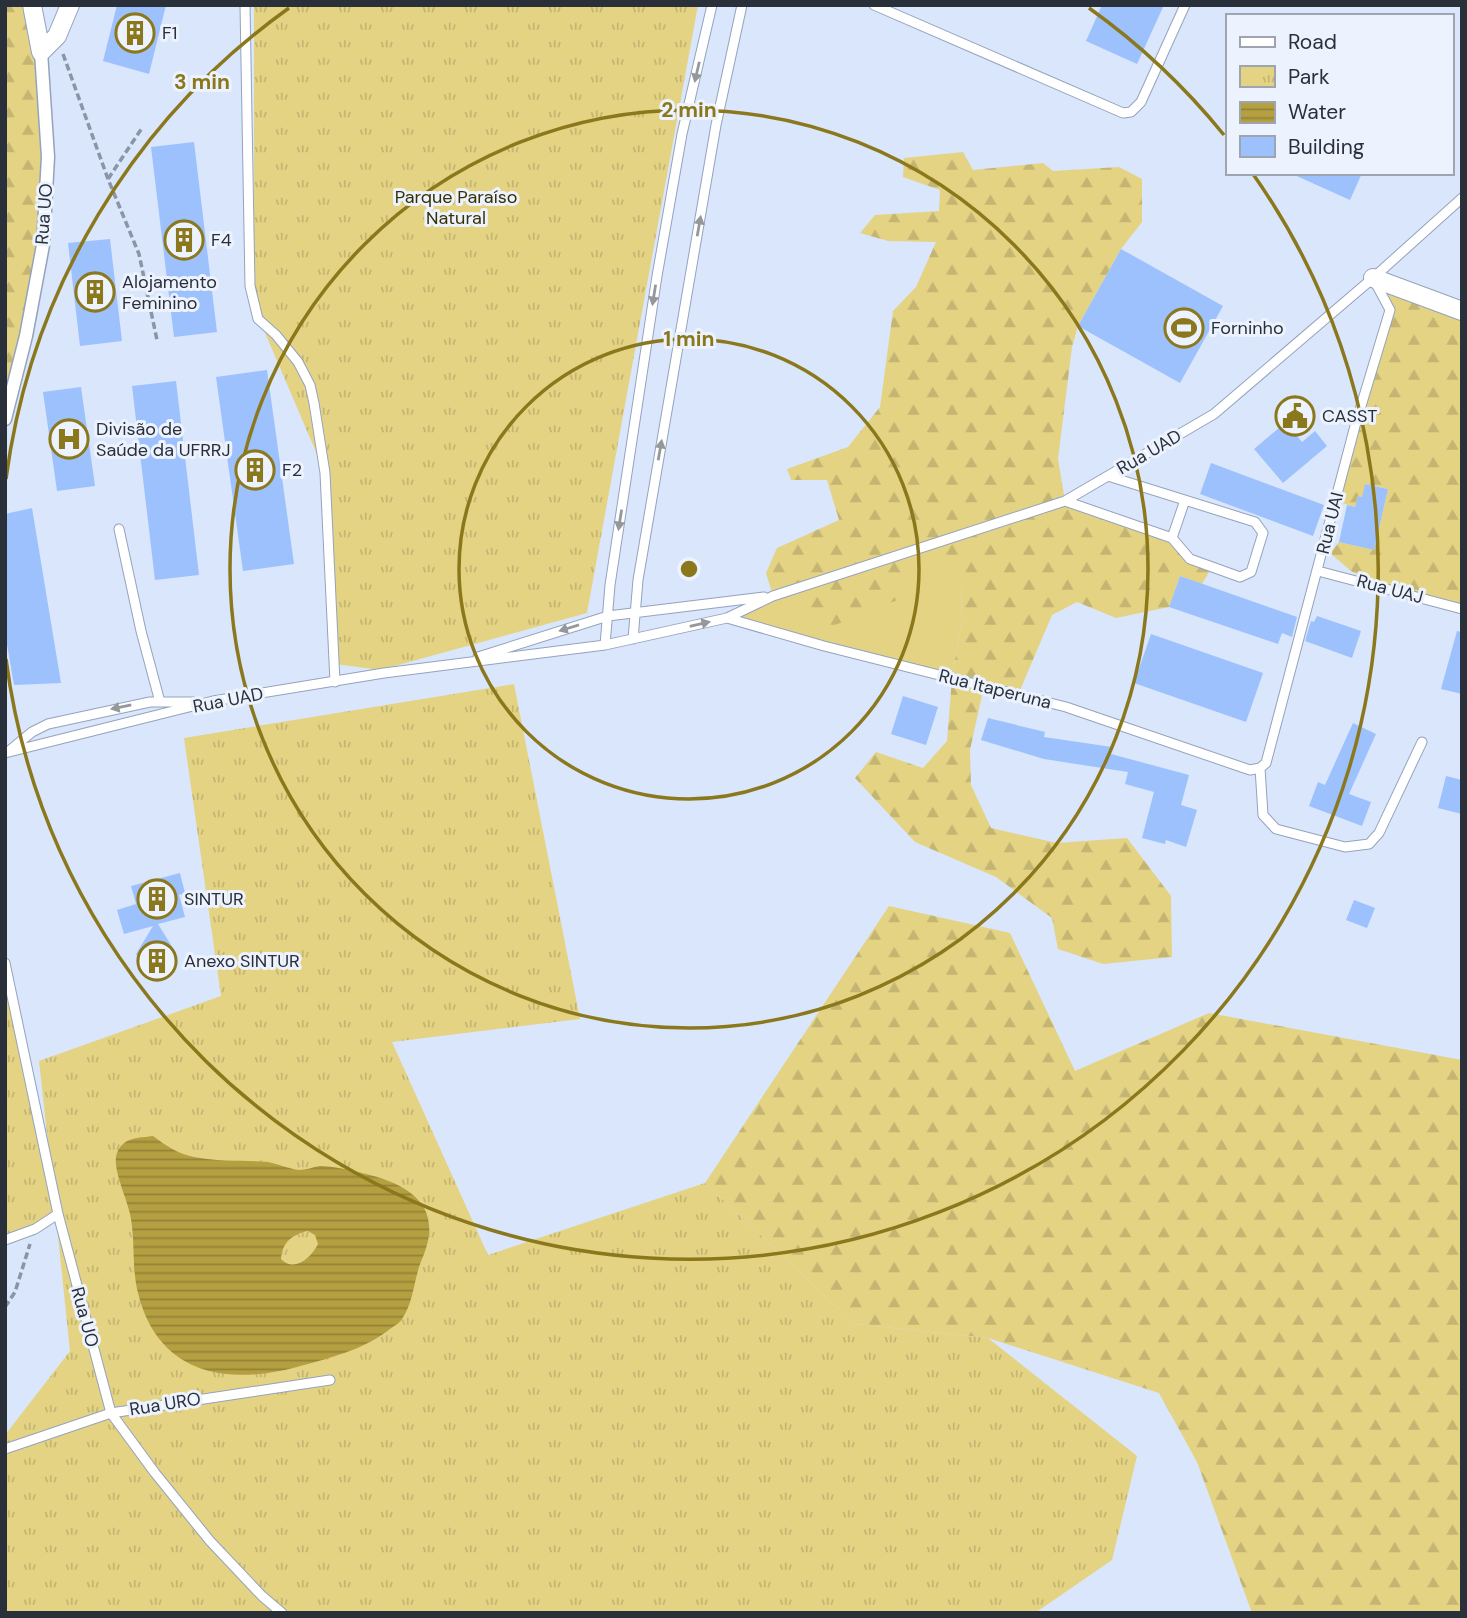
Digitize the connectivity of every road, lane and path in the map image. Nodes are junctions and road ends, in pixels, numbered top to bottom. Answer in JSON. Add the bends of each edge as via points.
{"nodes":[{"id":1,"x":32,"y":5,"type":"edge"},
{"id":2,"x":70,"y":5,"type":"edge"},
{"id":3,"x":245,"y":5,"type":"edge"},
{"id":4,"x":712,"y":5,"type":"edge"},
{"id":5,"x":742,"y":5,"type":"edge"},
{"id":6,"x":874,"y":5,"type":"edge"},
{"id":7,"x":1185,"y":5,"type":"edge"},
{"id":8,"x":57,"y":36,"type":"junction"},
{"id":9,"x":41,"y":52,"type":"junction"},
{"id":10,"x":142,"y":128,"type":"dead end"},
{"id":11,"x":108,"y":179,"type":"junction"},
{"id":12,"x":1462,"y":198,"type":"edge"},
{"id":13,"x":1373,"y":278,"type":"junction"},
{"id":14,"x":1462,"y":311,"type":"edge"},
{"id":15,"x":157,"y":340,"type":"dead end"},
{"id":16,"x":5,"y":419,"type":"edge"},
{"id":17,"x":1108,"y":476,"type":"junction"},
{"id":18,"x":1185,"y":500,"type":"junction"},
{"id":19,"x":1065,"y":501,"type":"junction"},
{"id":20,"x":119,"y":529,"type":"dead end"},
{"id":21,"x":1172,"y":538,"type":"junction"},
{"id":22,"x":1318,"y":570,"type":"junction"},
{"id":23,"x":773,"y":596,"type":"junction"},
{"id":24,"x":1462,"y":609,"type":"edge"},
{"id":25,"x":636,"y":612,"type":"junction"},
{"id":26,"x":608,"y":616,"type":"junction"},
{"id":27,"x":727,"y":618,"type":"junction"},
{"id":28,"x":634,"y":639,"type":"junction"},
{"id":29,"x":605,"y":645,"type":"junction"},
{"id":30,"x":454,"y":664,"type":"junction"},
{"id":31,"x":335,"y":682,"type":"junction"},
{"id":32,"x":213,"y":701,"type":"junction"},
{"id":33,"x":160,"y":702,"type":"junction"},
{"id":34,"x":1422,"y":742,"type":"dead end"},
{"id":35,"x":6,"y":753,"type":"edge"},
{"id":36,"x":1260,"y":768,"type":"junction"},
{"id":37,"x":5,"y":963,"type":"edge"},
{"id":38,"x":58,"y":1214,"type":"junction"},
{"id":39,"x":35,"y":1229,"type":"junction"},
{"id":40,"x":5,"y":1240,"type":"edge"},
{"id":41,"x":5,"y":1307,"type":"edge"},
{"id":42,"x":330,"y":1380,"type":"dead end"},
{"id":43,"x":111,"y":1413,"type":"junction"},
{"id":44,"x":5,"y":1449,"type":"edge"},
{"id":45,"x":282,"y":1613,"type":"edge"}],
"edges":[{"from":1,"to":9,"type":"street","name":"Rua UO"},
{"from":2,"to":8,"type":"street"},
{"from":3,"to":31,"type":"lane","via":[[250,286],[258,319],[298,362],[310,384],[325,473]]},
{"from":4,"to":26,"type":"lane","one_way":true,"via":[[682,134],[657,276]]},
{"from":25,"to":5,"type":"lane","one_way":true,"via":[[716,125]]},
{"from":6,"to":7,"type":"lane","via":[[1123,113],[1142,102]]},
{"from":8,"to":9,"type":"street"},
{"from":8,"to":11,"type":"path"},
{"from":9,"to":16,"type":"street","name":"Rua UO","via":[[48,157],[43,245]]},
{"from":10,"to":11,"type":"path"},
{"from":11,"to":15,"type":"path","via":[[139,254]]},
{"from":12,"to":13,"type":"lane","name":"Rua UAD"},
{"from":13,"to":14,"type":"street"},
{"from":13,"to":17,"type":"lane","name":"Rua UAD","via":[[1214,414]]},
{"from":13,"to":22,"type":"lane","name":"Rua UAI","via":[[1390,310]]},
{"from":17,"to":18,"type":"lane"},
{"from":17,"to":19,"type":"lane","name":"Rua UAD"},
{"from":18,"to":21,"type":"lane"},
{"from":18,"to":21,"type":"lane","via":[[1260,527],[1263,533],[1251,572],[1240,577],[1195,562]]},
{"from":19,"to":21,"type":"lane"},
{"from":19,"to":23,"type":"lane","name":"Rua UAD"},
{"from":20,"to":33,"type":"lane"},
{"from":22,"to":24,"type":"lane","name":"Rua UAJ"},
{"from":22,"to":36,"type":"lane","name":"Rua UAI","via":[[1266,763]]},
{"from":23,"to":25,"type":"lane","name":"Rua UAD"},
{"from":23,"to":27,"type":"lane","name":"Rua UAD"},
{"from":25,"to":26,"type":"lane","name":"Rua UAD"},
{"from":25,"to":28,"type":"lane"},
{"from":26,"to":29,"type":"lane"},
{"from":26,"to":30,"type":"lane","name":"Rua UAD","one_way":true},
{"from":28,"to":27,"type":"lane","name":"Rua UAD","one_way":true},
{"from":27,"to":36,"type":"lane","name":"Rua Itaperuna","via":[[1066,707],[1250,770]]},
{"from":28,"to":29,"type":"lane","name":"Rua UAD"},
{"from":29,"to":30,"type":"lane","name":"Rua UAD"},
{"from":30,"to":31,"type":"lane","name":"Rua UAD"},
{"from":31,"to":32,"type":"lane","name":"Rua UAD"},
{"from":32,"to":33,"type":"lane"},
{"from":32,"to":35,"type":"lane","name":"Rua UAD"},
{"from":33,"to":35,"type":"lane","one_way":true,"via":[[48,724]]},
{"from":34,"to":36,"type":"lane","via":[[1379,833],[1359,847],[1276,829],[1263,816]]},
{"from":37,"to":38,"type":"lane","name":"Rua UO"},
{"from":38,"to":39,"type":"lane"},
{"from":38,"to":43,"type":"lane","name":"Rua UO"},
{"from":39,"to":40,"type":"lane"},
{"from":39,"to":41,"type":"path","via":[[15,1292]]},
{"from":42,"to":43,"type":"lane","name":"Rua URO"},
{"from":43,"to":44,"type":"lane","name":"Rua URO"},
{"from":43,"to":45,"type":"lane","name":"Rua UO","via":[[211,1541]]}]}
